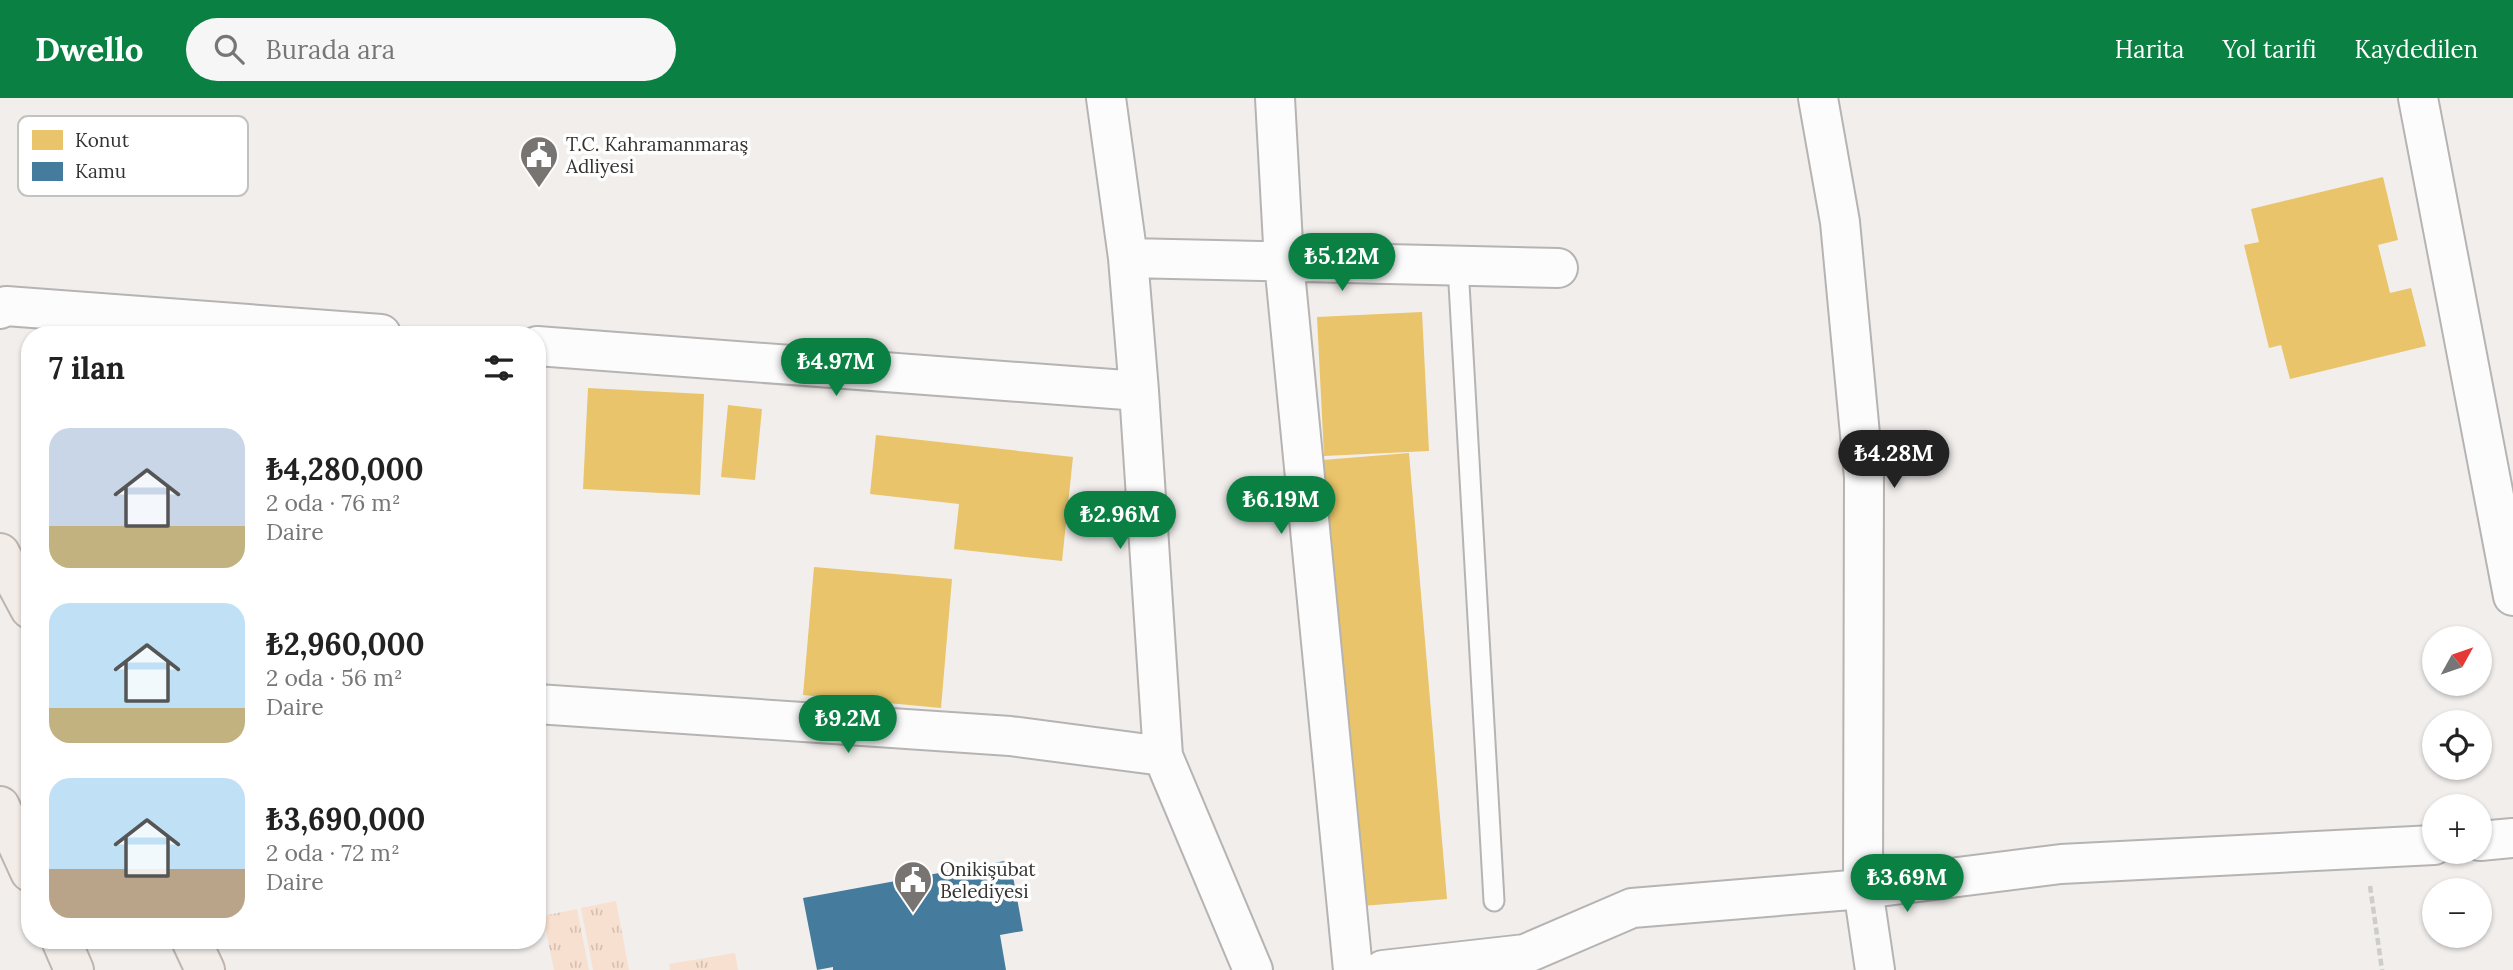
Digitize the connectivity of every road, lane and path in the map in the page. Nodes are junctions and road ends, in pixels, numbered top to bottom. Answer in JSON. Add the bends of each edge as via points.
{"nodes":[{"id":1,"x":1106,"y":98,"type":"edge"},
{"id":2,"x":1275,"y":98,"type":"edge"},
{"id":3,"x":1818,"y":98,"type":"edge"},
{"id":4,"x":2418,"y":98,"type":"edge"},
{"id":5,"x":1128,"y":258,"type":"junction"},
{"id":6,"x":1284,"y":262,"type":"junction"},
{"id":7,"x":1458,"y":266,"type":"junction"},
{"id":8,"x":1558,"y":268,"type":"dead end"},
{"id":9,"x":0,"y":309,"type":"edge"},
{"id":10,"x":273,"y":326,"type":"edge"},
{"id":11,"x":546,"y":347,"type":"edge"},
{"id":12,"x":1139,"y":391,"type":"junction"},
{"id":13,"x":0,"y":553,"type":"edge"},
{"id":14,"x":21,"y":592,"type":"edge"},
{"id":15,"x":2513,"y":596,"type":"edge"},
{"id":16,"x":546,"y":705,"type":"edge"},
{"id":17,"x":1163,"y":756,"type":"junction"},
{"id":18,"x":0,"y":806,"type":"edge"},
{"id":19,"x":2513,"y":838,"type":"edge"},
{"id":20,"x":2492,"y":840,"type":"edge"},
{"id":21,"x":2422,"y":846,"type":"edge"},
{"id":22,"x":2365,"y":851,"type":"junction"},
{"id":23,"x":21,"y":852,"type":"edge"},
{"id":24,"x":1863,"y":889,"type":"junction"},
{"id":25,"x":1494,"y":901,"type":"dead end"},
{"id":26,"x":65,"y":949,"type":"edge"},
{"id":27,"x":195,"y":949,"type":"edge"},
{"id":28,"x":1527,"y":962,"type":"edge"},
{"id":29,"x":74,"y":970,"type":"edge"},
{"id":30,"x":205,"y":970,"type":"edge"},
{"id":31,"x":1253,"y":970,"type":"edge"},
{"id":32,"x":1353,"y":970,"type":"edge"},
{"id":33,"x":1383,"y":970,"type":"edge"},
{"id":34,"x":1875,"y":970,"type":"edge"},
{"id":35,"x":2382,"y":970,"type":"edge"}],
"edges":[{"from":1,"to":5,"type":"street"},
{"from":2,"to":6,"type":"street"},
{"from":3,"to":24,"type":"street","via":[[1840,222],[1864,477]]},
{"from":4,"to":15,"type":"street"},
{"from":5,"to":6,"type":"street"},
{"from":5,"to":12,"type":"street"},
{"from":6,"to":7,"type":"street"},
{"from":6,"to":32,"type":"street"},
{"from":7,"to":8,"type":"street"},
{"from":7,"to":25,"type":"lane"},
{"from":9,"to":10,"type":"street"},
{"from":11,"to":12,"type":"street"},
{"from":12,"to":17,"type":"street"},
{"from":13,"to":14,"type":"main road"},
{"from":16,"to":17,"type":"street","via":[[1010,736]]},
{"from":17,"to":31,"type":"street"},
{"from":18,"to":23,"type":"main road"},
{"from":19,"to":20,"type":"street"},
{"from":21,"to":22,"type":"street"},
{"from":22,"to":24,"type":"street","via":[[2061,864]]},
{"from":22,"to":35,"type":"path"},
{"from":24,"to":28,"type":"street","via":[[1632,908]]},
{"from":24,"to":34,"type":"street"},
{"from":26,"to":29,"type":"main road"},
{"from":27,"to":30,"type":"main road"},
{"from":28,"to":33,"type":"street"}]}
